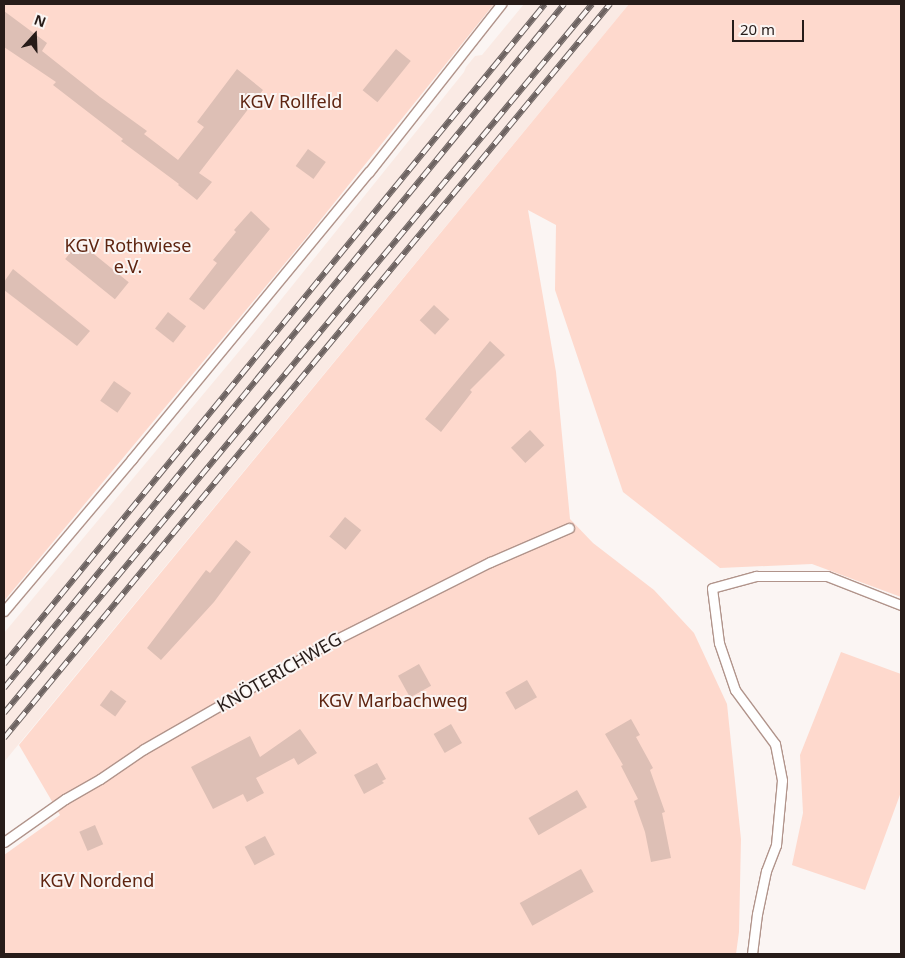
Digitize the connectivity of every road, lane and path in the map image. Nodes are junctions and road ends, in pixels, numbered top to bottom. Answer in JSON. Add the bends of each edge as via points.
{"nodes":[{"id":1,"x":500,"y":4,"type":"edge"},
{"id":2,"x":569,"y":528,"type":"dead end"},
{"id":3,"x":901,"y":605,"type":"edge"},
{"id":4,"x":4,"y":611,"type":"edge"},
{"id":5,"x":4,"y":842,"type":"edge"},
{"id":6,"x":752,"y":954,"type":"edge"}],
"edges":[{"from":1,"to":4,"type":"lane","via":[[364,179]]},
{"from":2,"to":5,"type":"lane","name":"KNÖTERICHWEG","via":[[490,562],[325,645],[144,749]]},
{"from":3,"to":6,"type":"lane","via":[[827,576],[756,576],[712,588],[719,643],[735,690],[775,744],[782,780],[776,845],[764,880]]}]}
